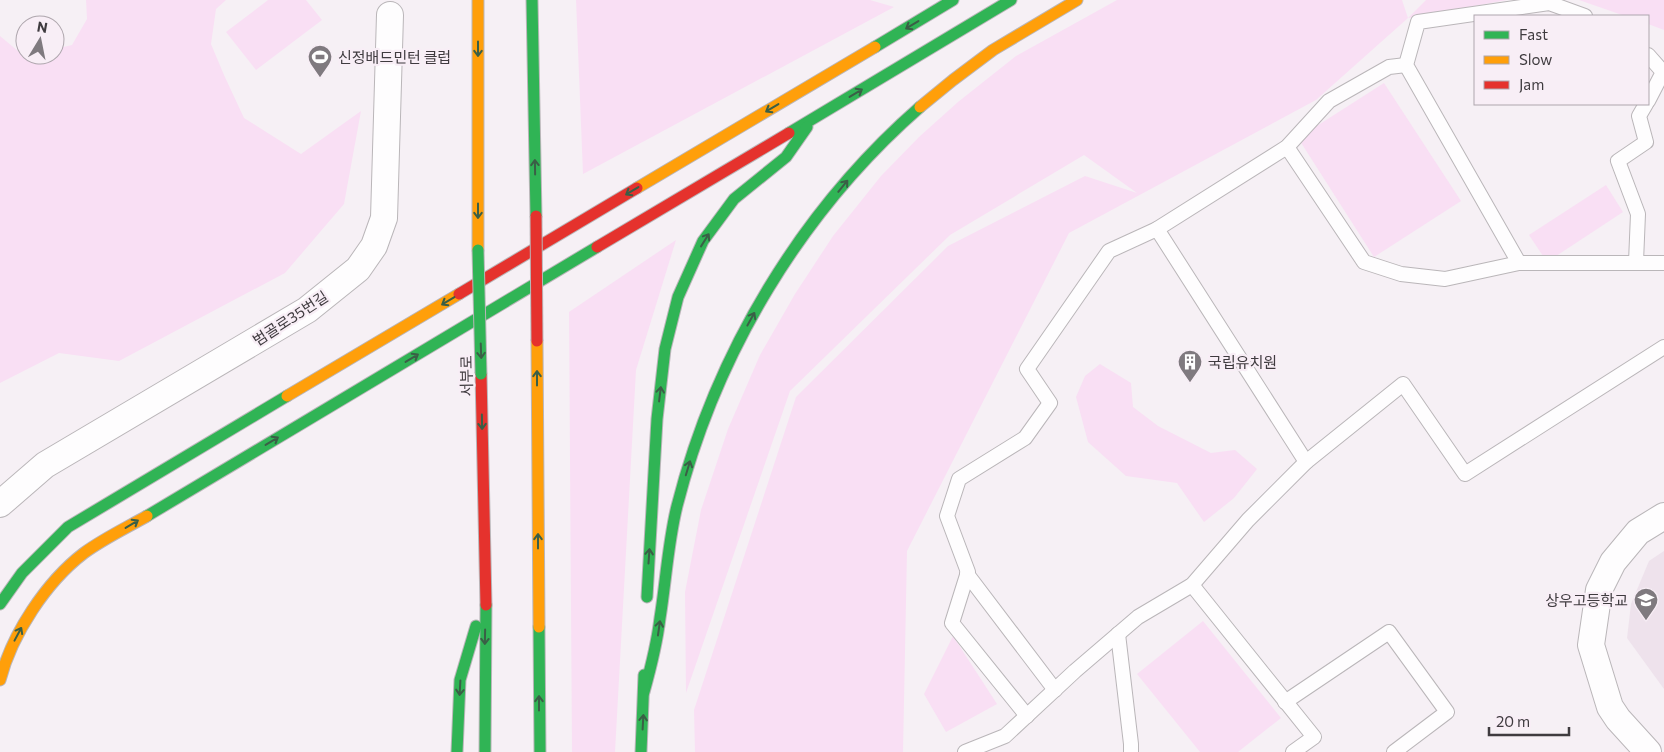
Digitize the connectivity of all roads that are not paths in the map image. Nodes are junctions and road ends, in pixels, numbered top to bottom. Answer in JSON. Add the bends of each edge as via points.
{"nodes":[{"id":1,"x":478,"y":0,"type":"edge"},
{"id":2,"x":532,"y":0,"type":"edge"},
{"id":3,"x":954,"y":0,"type":"edge"},
{"id":4,"x":1011,"y":0,"type":"edge"},
{"id":5,"x":1078,"y":0,"type":"edge"},
{"id":6,"x":1582,"y":15,"type":"edge"},
{"id":7,"x":390,"y":16,"type":"dead end"},
{"id":8,"x":1649,"y":56,"type":"edge"},
{"id":9,"x":1406,"y":65,"type":"junction"},
{"id":10,"x":1649,"y":98,"type":"edge"},
{"id":11,"x":1646,"y":105,"type":"edge"},
{"id":12,"x":814,"y":118,"type":"junction"},
{"id":13,"x":1287,"y":147,"type":"junction"},
{"id":14,"x":1156,"y":229,"type":"junction"},
{"id":15,"x":1636,"y":262,"type":"junction"},
{"id":16,"x":1519,"y":263,"type":"junction"},
{"id":17,"x":1664,"y":263,"type":"edge"},
{"id":18,"x":1664,"y":347,"type":"edge"},
{"id":19,"x":1306,"y":462,"type":"junction"},
{"id":20,"x":0,"y":504,"type":"edge"},
{"id":21,"x":1664,"y":516,"type":"edge"},
{"id":22,"x":967,"y":574,"type":"junction"},
{"id":23,"x":1192,"y":585,"type":"junction"},
{"id":24,"x":486,"y":591,"type":"junction"},
{"id":25,"x":0,"y":604,"type":"edge"},
{"id":26,"x":646,"y":608,"type":"dead end"},
{"id":27,"x":1118,"y":634,"type":"junction"},
{"id":28,"x":646,"y":636,"type":"dead end"},
{"id":29,"x":0,"y":680,"type":"edge"},
{"id":30,"x":1055,"y":690,"type":"junction"},
{"id":31,"x":644,"y":692,"type":"junction"},
{"id":32,"x":1285,"y":702,"type":"junction"},
{"id":33,"x":1027,"y":716,"type":"junction"},
{"id":34,"x":456,"y":752,"type":"edge"},
{"id":35,"x":485,"y":752,"type":"edge"},
{"id":36,"x":540,"y":752,"type":"edge"},
{"id":37,"x":641,"y":752,"type":"edge"},
{"id":38,"x":965,"y":752,"type":"edge"},
{"id":39,"x":1130,"y":752,"type":"edge"},
{"id":40,"x":1293,"y":752,"type":"edge"},
{"id":41,"x":1394,"y":752,"type":"edge"},
{"id":42,"x":1648,"y":752,"type":"edge"}],
"edges":[{"from":1,"to":24,"type":"highway","name":"서부로","one_way":true,"bridge":true,"via":[[478,250]]},
{"from":36,"to":2,"type":"highway","one_way":true,"bridge":true},
{"from":3,"to":25,"type":"highway","one_way":true,"via":[[68,527],[34,559]]},
{"from":12,"to":4,"type":"highway","one_way":true},
{"from":31,"to":5,"type":"highway","one_way":true,"via":[[658,635],[677,507],[703,421],[737,343],[772,281],[814,221],[862,163],[903,122],[1007,41]]},
{"from":6,"to":9,"type":"lane","via":[[1549,3],[1418,22]]},
{"from":7,"to":20,"type":"street","name":"범골로35번길","via":[[384,218],[374,246],[358,268],[307,310],[45,465]]},
{"from":8,"to":10,"type":"lane","via":[[1663,72]]},
{"from":9,"to":13,"type":"lane","via":[[1389,67],[1329,101]]},
{"from":9,"to":16,"type":"lane"},
{"from":11,"to":15,"type":"lane","via":[[1640,116],[1646,142],[1618,161],[1638,214]]},
{"from":26,"to":12,"type":"highway","one_way":true,"via":[[657,419],[665,349],[678,297],[703,242],[734,198],[786,157]]},
{"from":29,"to":12,"type":"highway","one_way":true,"via":[[14,641],[32,608],[84,553]]},
{"from":13,"to":14,"type":"lane"},
{"from":13,"to":16,"type":"lane","via":[[1364,262],[1401,274],[1445,279]]},
{"from":14,"to":19,"type":"lane"},
{"from":14,"to":22,"type":"lane","via":[[1109,251],[1028,368],[1050,403],[1024,438],[959,479],[947,516]]},
{"from":15,"to":16,"type":"lane"},
{"from":15,"to":17,"type":"lane"},
{"from":18,"to":19,"type":"lane","via":[[1465,474],[1402,384]]},
{"from":19,"to":23,"type":"lane","via":[[1248,520]]},
{"from":21,"to":42,"type":"street","via":[[1638,532],[1613,562],[1599,590],[1591,645],[1610,707]]},
{"from":22,"to":30,"type":"lane"},
{"from":22,"to":33,"type":"lane","via":[[952,623]]},
{"from":23,"to":27,"type":"lane","via":[[1138,617]]},
{"from":23,"to":32,"type":"lane"},
{"from":24,"to":34,"type":"highway","one_way":true,"via":[[460,680]]},
{"from":24,"to":35,"type":"highway","name":"서부로","one_way":true},
{"from":27,"to":30,"type":"lane"},
{"from":27,"to":39,"type":"lane"},
{"from":28,"to":31,"type":"highway"},
{"from":30,"to":33,"type":"lane"},
{"from":37,"to":31,"type":"highway","one_way":true},
{"from":32,"to":40,"type":"lane","via":[[1314,737]]},
{"from":32,"to":41,"type":"lane","via":[[1389,632],[1447,712]]},
{"from":33,"to":38,"type":"lane","via":[[1006,736]]}]}
